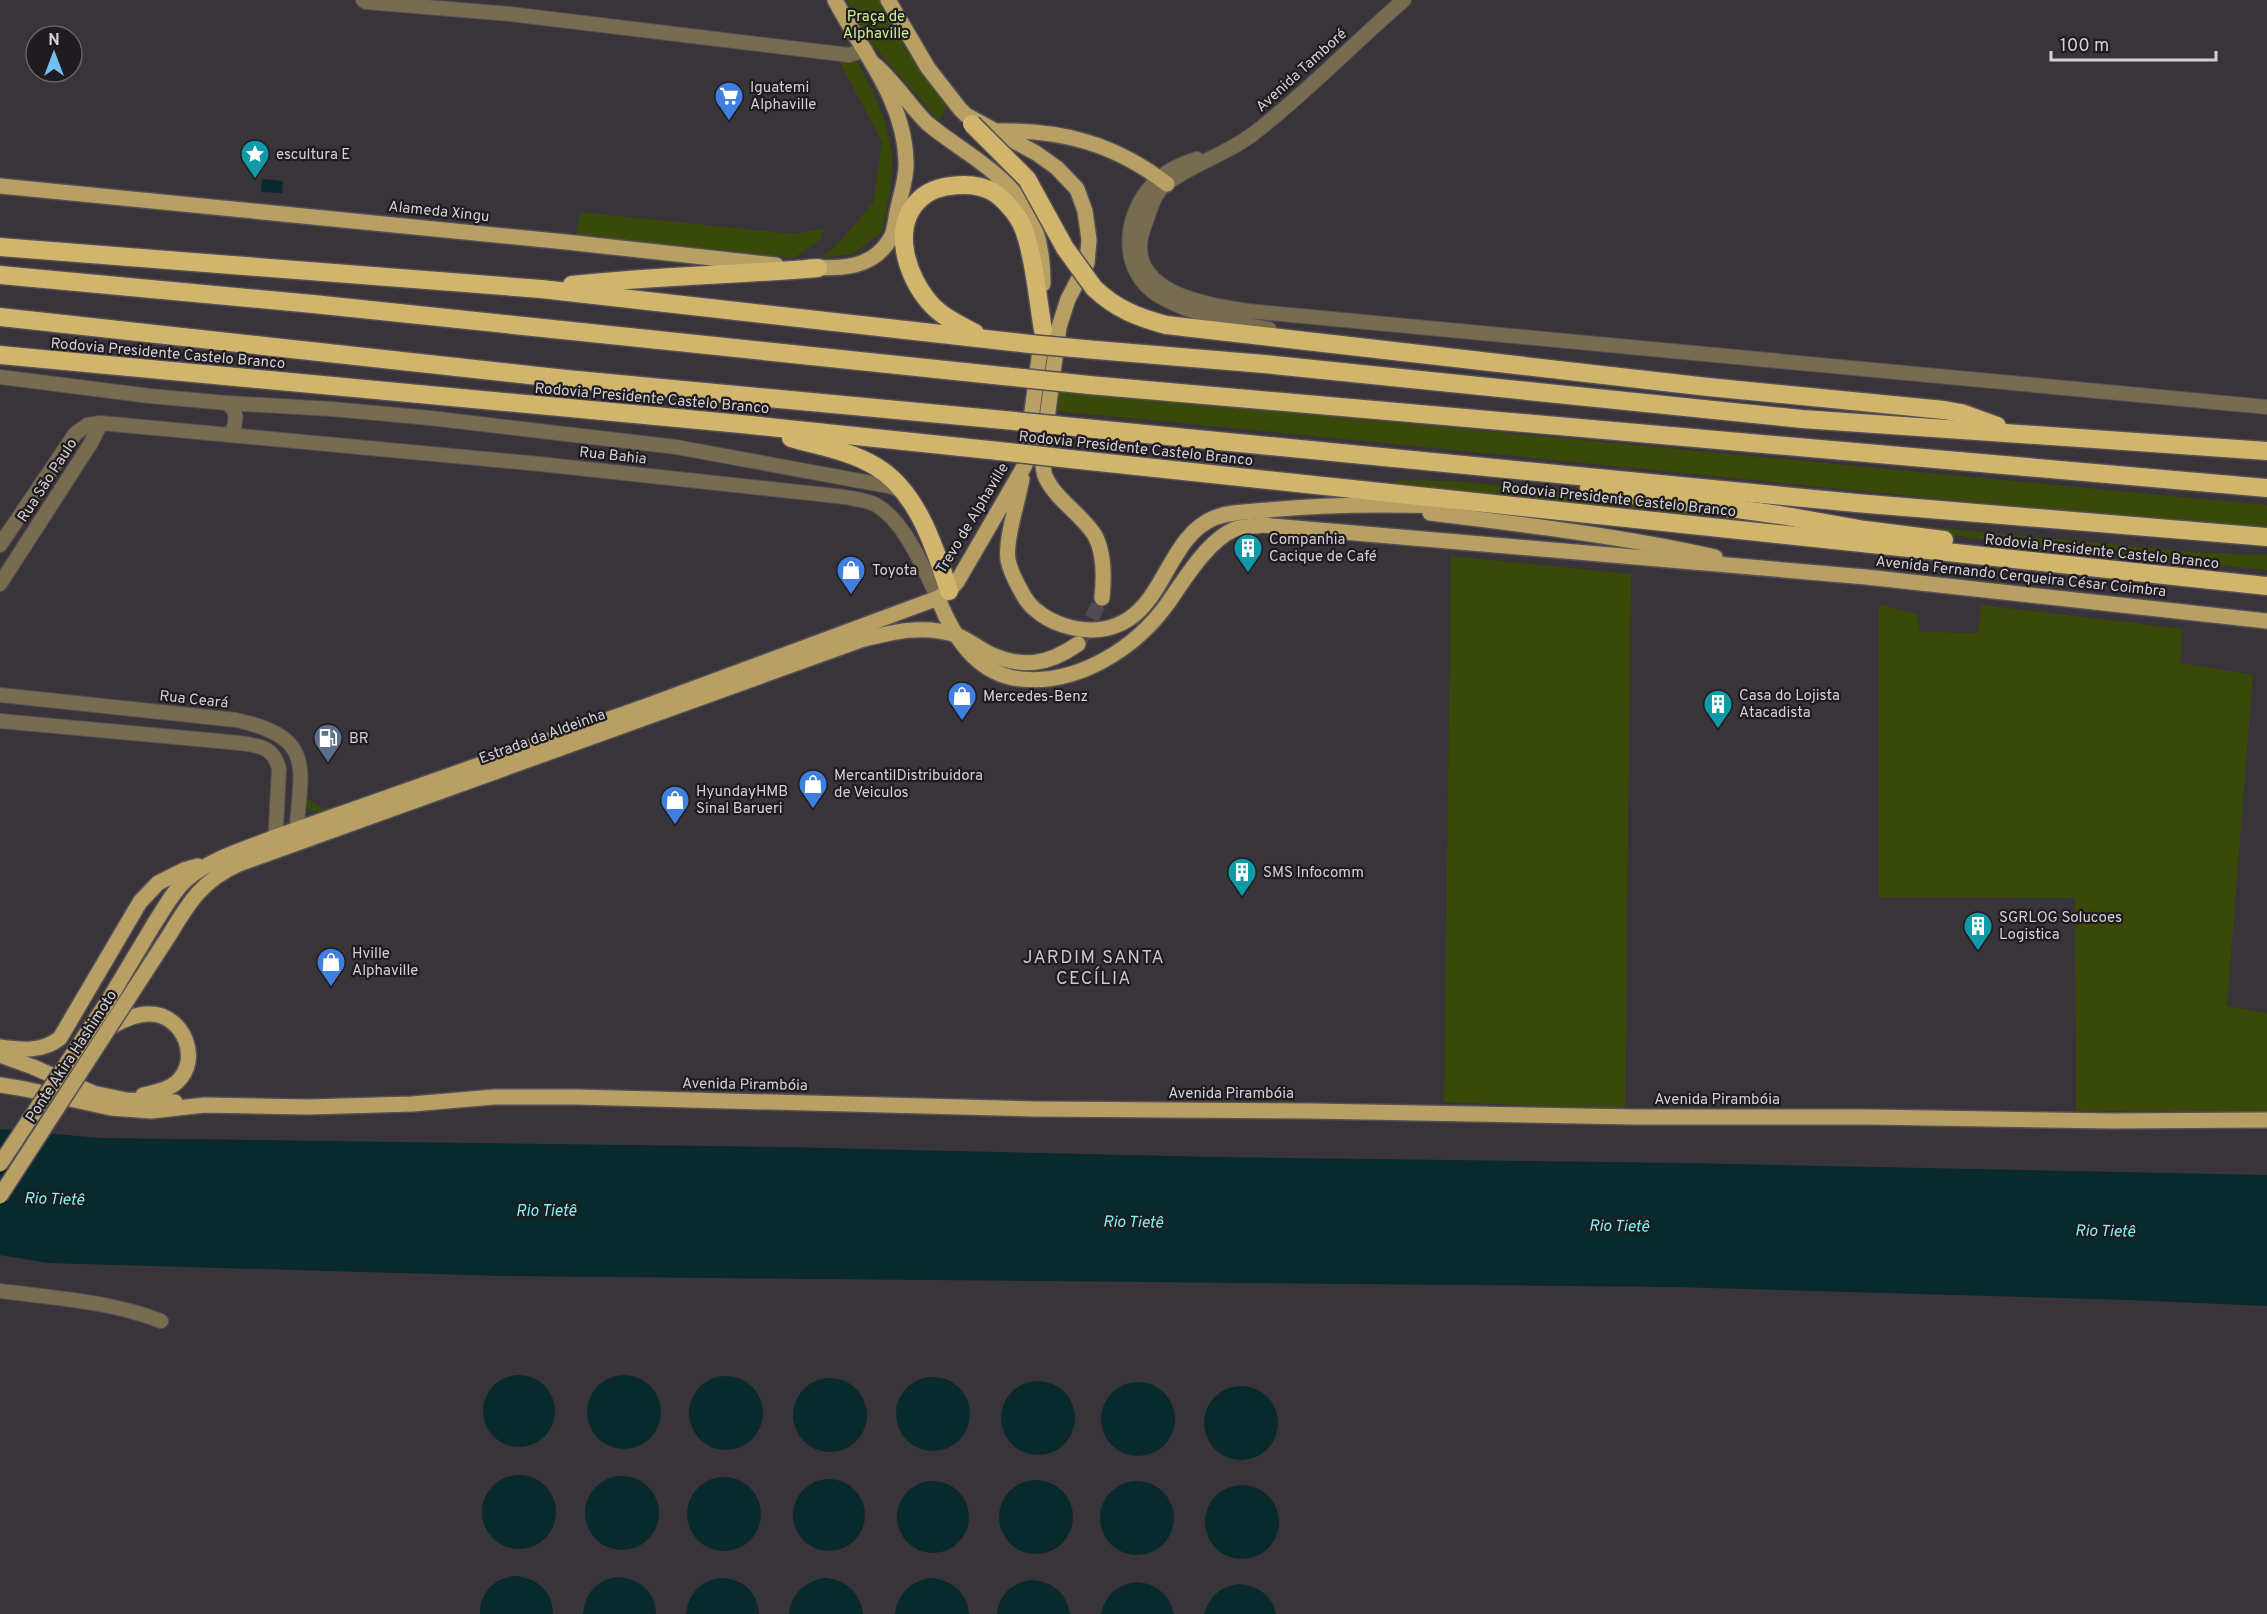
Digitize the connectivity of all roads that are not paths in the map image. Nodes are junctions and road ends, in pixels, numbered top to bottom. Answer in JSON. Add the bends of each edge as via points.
{"nodes":[{"id":1,"x":363,"y":0,"type":"edge"},
{"id":2,"x":835,"y":0,"type":"edge"},
{"id":3,"x":888,"y":0,"type":"edge"},
{"id":4,"x":1404,"y":0,"type":"edge"},
{"id":5,"x":866,"y":50,"type":"junction"},
{"id":6,"x":875,"y":65,"type":"junction"},
{"id":7,"x":969,"y":119,"type":"junction"},
{"id":8,"x":994,"y":131,"type":"junction"},
{"id":9,"x":1163,"y":181,"type":"junction"},
{"id":10,"x":0,"y":186,"type":"edge"},
{"id":11,"x":0,"y":247,"type":"edge"},
{"id":12,"x":818,"y":268,"type":"junction"},
{"id":13,"x":0,"y":275,"type":"edge"},
{"id":14,"x":541,"y":289,"type":"junction"},
{"id":15,"x":0,"y":317,"type":"edge"},
{"id":16,"x":1043,"y":330,"type":"junction"},
{"id":17,"x":992,"y":340,"type":"junction"},
{"id":18,"x":1305,"y":340,"type":"junction"},
{"id":19,"x":0,"y":355,"type":"edge"},
{"id":20,"x":0,"y":377,"type":"edge"},
{"id":21,"x":227,"y":403,"type":"junction"},
{"id":22,"x":2267,"y":407,"type":"edge"},
{"id":23,"x":101,"y":423,"type":"junction"},
{"id":24,"x":741,"y":424,"type":"junction"},
{"id":25,"x":2012,"y":432,"type":"junction"},
{"id":26,"x":75,"y":434,"type":"junction"},
{"id":27,"x":232,"y":435,"type":"junction"},
{"id":28,"x":91,"y":443,"type":"junction"},
{"id":29,"x":2267,"y":451,"type":"edge"},
{"id":30,"x":1454,"y":463,"type":"junction"},
{"id":31,"x":1025,"y":465,"type":"junction"},
{"id":32,"x":2267,"y":488,"type":"edge"},
{"id":33,"x":908,"y":495,"type":"junction"},
{"id":34,"x":1370,"y":505,"type":"junction"},
{"id":35,"x":1556,"y":511,"type":"junction"},
{"id":36,"x":2267,"y":537,"type":"edge"},
{"id":37,"x":0,"y":545,"type":"edge"},
{"id":38,"x":1770,"y":570,"type":"junction"},
{"id":39,"x":0,"y":584,"type":"edge"},
{"id":40,"x":2267,"y":585,"type":"edge"},
{"id":41,"x":944,"y":595,"type":"junction"},
{"id":42,"x":1102,"y":598,"type":"tunnel mouth"},
{"id":43,"x":909,"y":609,"type":"junction"},
{"id":44,"x":2267,"y":621,"type":"edge"},
{"id":45,"x":906,"y":630,"type":"junction"},
{"id":46,"x":956,"y":635,"type":"junction"},
{"id":47,"x":1078,"y":644,"type":"tunnel mouth"},
{"id":48,"x":0,"y":695,"type":"edge"},
{"id":49,"x":121,"y":708,"type":"junction"},
{"id":50,"x":0,"y":721,"type":"edge"},
{"id":51,"x":117,"y":732,"type":"junction"},
{"id":52,"x":296,"y":837,"type":"junction"},
{"id":53,"x":275,"y":844,"type":"junction"},
{"id":54,"x":216,"y":861,"type":"junction"},
{"id":55,"x":154,"y":924,"type":"joint"},
{"id":56,"x":170,"y":934,"type":"joint"},
{"id":57,"x":112,"y":1026,"type":"junction"},
{"id":58,"x":0,"y":1047,"type":"edge"},
{"id":59,"x":7,"y":1058,"type":"edge"},
{"id":60,"x":0,"y":1083,"type":"edge"},
{"id":61,"x":126,"y":1100,"type":"junction"},
{"id":62,"x":195,"y":1105,"type":"junction"},
{"id":63,"x":2267,"y":1120,"type":"edge"},
{"id":64,"x":0,"y":1164,"type":"edge"},
{"id":65,"x":0,"y":1196,"type":"edge"},
{"id":66,"x":0,"y":1292,"type":"edge"},
{"id":67,"x":161,"y":1321,"type":"dead end"}],
"edges":[{"from":1,"to":5,"type":"street","via":[[849,56]]},
{"from":2,"to":5,"type":"main road"},
{"from":3,"to":7,"type":"main road","via":[[928,68]]},
{"from":4,"to":9,"type":"street","name":"Avenida Tamboré","via":[[1254,134]]},
{"from":5,"to":6,"type":"main road"},
{"from":6,"to":12,"type":"main road","name":"Alameda Xingu","via":[[894,106],[907,165],[891,238],[874,258],[859,265]]},
{"from":6,"to":16,"type":"main road","name":"Trevo de Alphaville","via":[[927,122],[1001,177],[1023,202],[1038,237],[1043,274]]},
{"from":7,"to":8,"type":"main road"},
{"from":7,"to":18,"type":"highway","bridge":true,"via":[[1027,179],[1065,248],[1110,303],[1166,325]]},
{"from":8,"to":9,"type":"main road","via":[[1052,133],[1093,143],[1131,160]]},
{"from":8,"to":42,"type":"main road","via":[[1057,168],[1077,189],[1085,211],[1087,263],[1059,327],[1042,457],[1052,488],[1089,527],[1100,546]]},
{"from":9,"to":18,"type":"street","via":[[1140,202],[1131,227],[1131,260],[1140,280],[1158,295],[1195,312]]},
{"from":9,"to":22,"type":"street","via":[[1142,231],[1142,259],[1156,282],[1205,304],[1316,318]]},
{"from":10,"to":12,"type":"main road","name":"Alameda Xingu"},
{"from":11,"to":14,"type":"highway"},
{"from":12,"to":14,"type":"highway","via":[[605,281]]},
{"from":13,"to":32,"type":"highway","bridge":true,"via":[[1089,385]]},
{"from":14,"to":17,"type":"highway"},
{"from":15,"to":30,"type":"highway","name":"Rodovia Presidente Castelo Branco","bridge":true,"via":[[566,379]]},
{"from":16,"to":17,"type":"highway","via":[[1020,222],[993,192],[950,185],[933,190],[919,199],[904,230],[907,264],[930,303],[948,318]]},
{"from":16,"to":31,"type":"main road","name":"Trevo de Alphaville"},
{"from":17,"to":25,"type":"highway","bridge":true,"via":[[1802,419]]},
{"from":18,"to":25,"type":"highway","via":[[1696,386],[1944,410],[1976,417]]},
{"from":19,"to":24,"type":"highway","name":"Rodovia Presidente Castelo Branco"},
{"from":20,"to":21,"type":"street"},
{"from":21,"to":27,"type":"street","via":[[236,418]]},
{"from":21,"to":33,"type":"street","via":[[430,418],[676,447],[894,487]]},
{"from":23,"to":26,"type":"street","name":"Rua Bahia","via":[[87,425]]},
{"from":23,"to":27,"type":"street","name":"Rua Bahia"},
{"from":23,"to":28,"type":"street","name":"Rua São Paulo"},
{"from":24,"to":33,"type":"highway","via":[[856,456],[891,476]]},
{"from":24,"to":35,"type":"highway","name":"Rodovia Presidente Castelo Branco","bridge":true},
{"from":25,"to":29,"type":"highway"},
{"from":26,"to":28,"type":"street"},
{"from":26,"to":37,"type":"street","name":"Rua São Paulo"},
{"from":27,"to":41,"type":"street","name":"Rua Bahia","via":[[540,464],[863,501],[886,513]]},
{"from":28,"to":39,"type":"street","name":"Rua São Paulo"},
{"from":30,"to":36,"type":"highway","name":"Rodovia Presidente Castelo Branco","via":[[1856,503]]},
{"from":30,"to":40,"type":"highway","via":[[1865,531],[2201,570]]},
{"from":31,"to":34,"type":"main road","via":[[1008,546],[1015,580],[1035,610],[1054,622],[1087,630],[1120,625],[1142,608],[1190,538],[1213,519],[1232,513],[1306,506]]},
{"from":31,"to":41,"type":"main road","name":"Trevo de Alphaville","via":[[957,582]]},
{"from":33,"to":41,"type":"highway","via":[[933,547]]},
{"from":34,"to":35,"type":"main road"},
{"from":34,"to":38,"type":"main road","via":[[1666,546]]},
{"from":35,"to":40,"type":"highway","name":"Rodovia Presidente Castelo Branco"},
{"from":38,"to":44,"type":"main road","name":"Avenida Fernando Cerqueira César Coimbra"},
{"from":38,"to":46,"type":"main road","via":[[1262,525],[1234,529],[1218,541],[1139,635],[1085,669],[1037,681],[1011,678],[986,668],[969,654]]},
{"from":41,"to":43,"type":"main road","name":"Estrada da Aldeinha"},
{"from":41,"to":46,"type":"main road"},
{"from":43,"to":45,"type":"main road"},
{"from":43,"to":52,"type":"main road","name":"Estrada da Aldeinha"},
{"from":45,"to":46,"type":"main road","name":"Estrada da Aldeinha"},
{"from":45,"to":52,"type":"main road","name":"Estrada da Aldeinha","via":[[861,640]]},
{"from":46,"to":47,"type":"main road","via":[[989,653],[1018,662],[1050,661]]},
{"from":48,"to":49,"type":"street","name":"Rua Ceará"},
{"from":49,"to":51,"type":"street"},
{"from":49,"to":52,"type":"street","name":"Rua Ceará","via":[[236,720],[280,734],[293,747],[300,768]]},
{"from":50,"to":51,"type":"street"},
{"from":51,"to":53,"type":"street","via":[[240,743],[272,753],[279,769]]},
{"from":52,"to":53,"type":"main road","name":"Estrada da Aldeinha"},
{"from":53,"to":54,"type":"main road","name":"Estrada da Aldeinha"},
{"from":53,"to":56,"type":"main road","name":"Estrada da Aldeinha","via":[[211,878]]},
{"from":54,"to":55,"type":"main road","name":"Estrada da Aldeinha","via":[[187,879]]},
{"from":54,"to":58,"type":"main road","via":[[169,877],[148,891],[60,1038],[42,1048]]},
{"from":55,"to":64,"type":"main road","name":"Ponte Akira Hashimoto","bridge":true},
{"from":56,"to":57,"type":"main road","name":"Ponte Akira Hashimoto","bridge":true},
{"from":57,"to":61,"type":"main road","via":[[136,1016],[156,1014],[172,1022],[187,1041],[188,1065],[176,1083]]},
{"from":57,"to":65,"type":"main road","name":"Ponte Akira Hashimoto","bridge":true},
{"from":59,"to":60,"type":"main road","via":[[14,1070],[11,1077]]},
{"from":59,"to":61,"type":"main road","via":[[93,1093]]},
{"from":60,"to":62,"type":"main road","via":[[124,1110],[167,1111]]},
{"from":61,"to":62,"type":"main road"},
{"from":62,"to":63,"type":"main road","name":"Avenida Pirambóia","via":[[309,1107],[494,1097],[577,1097],[1184,1111]]},
{"from":66,"to":67,"type":"street","via":[[90,1302]]}]}
